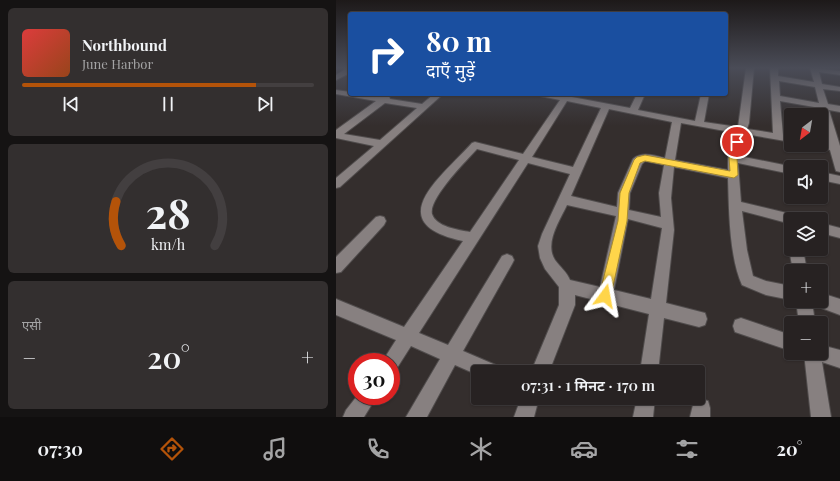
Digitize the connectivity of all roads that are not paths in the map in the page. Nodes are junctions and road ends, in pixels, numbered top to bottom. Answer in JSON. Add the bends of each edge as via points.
{"nodes":[{"id":1,"x":747,"y":87,"type":"edge"},
{"id":2,"x":775,"y":87,"type":"edge"},
{"id":3,"x":818,"y":87,"type":"edge"},
{"id":4,"x":829,"y":87,"type":"edge"},
{"id":5,"x":840,"y":89,"type":"edge"},
{"id":6,"x":336,"y":92,"type":"edge"},
{"id":7,"x":348,"y":94,"type":"edge"},
{"id":8,"x":348,"y":95,"type":"edge"},
{"id":9,"x":361,"y":96,"type":"edge"},
{"id":10,"x":389,"y":96,"type":"edge"},
{"id":11,"x":437,"y":96,"type":"edge"},
{"id":12,"x":554,"y":96,"type":"edge"},
{"id":13,"x":641,"y":96,"type":"edge"},
{"id":14,"x":705,"y":96,"type":"edge"},
{"id":15,"x":565,"y":98,"type":"junction"},
{"id":16,"x":776,"y":98,"type":"junction"},
{"id":17,"x":383,"y":100,"type":"junction"},
{"id":18,"x":336,"y":103,"type":"edge"},
{"id":19,"x":606,"y":106,"type":"junction"},
{"id":20,"x":823,"y":106,"type":"junction"},
{"id":21,"x":424,"y":107,"type":"junction"},
{"id":22,"x":840,"y":109,"type":"edge"},
{"id":23,"x":633,"y":110,"type":"junction"},
{"id":24,"x":677,"y":119,"type":"junction"},
{"id":25,"x":699,"y":124,"type":"junction"},
{"id":26,"x":742,"y":130,"type":"junction"},
{"id":27,"x":336,"y":135,"type":"edge"},
{"id":28,"x":778,"y":137,"type":"junction"},
{"id":29,"x":784,"y":138,"type":"edge"},
{"id":30,"x":382,"y":144,"type":"junction"},
{"id":31,"x":828,"y":146,"type":"edge"},
{"id":32,"x":838,"y":148,"type":"edge"},
{"id":33,"x":526,"y":158,"type":"junction"},
{"id":34,"x":733,"y":158,"type":"junction"},
{"id":35,"x":670,"y":162,"type":"junction"},
{"id":36,"x":840,"y":168,"type":"edge"},
{"id":37,"x":784,"y":169,"type":"edge"},
{"id":38,"x":576,"y":172,"type":"junction"},
{"id":39,"x":734,"y":175,"type":"junction"},
{"id":40,"x":828,"y":177,"type":"edge"},
{"id":41,"x":840,"y":180,"type":"edge"},
{"id":42,"x":336,"y":184,"type":"edge"},
{"id":43,"x":563,"y":199,"type":"junction"},
{"id":44,"x":736,"y":205,"type":"junction"},
{"id":45,"x":623,"y":213,"type":"junction"},
{"id":46,"x":784,"y":217,"type":"edge"},
{"id":47,"x":380,"y":221,"type":"dead end"},
{"id":48,"x":668,"y":224,"type":"junction"},
{"id":49,"x":828,"y":230,"type":"edge"},
{"id":50,"x":840,"y":233,"type":"edge"},
{"id":51,"x":473,"y":238,"type":"junction"},
{"id":52,"x":507,"y":260,"type":"dead end"},
{"id":53,"x":336,"y":268,"type":"edge"},
{"id":54,"x":567,"y":286,"type":"junction"},
{"id":55,"x":784,"y":292,"type":"edge"},
{"id":56,"x":605,"y":296,"type":"junction"},
{"id":57,"x":828,"y":303,"type":"edge"},
{"id":58,"x":336,"y":307,"type":"edge"},
{"id":59,"x":840,"y":307,"type":"edge"},
{"id":60,"x":657,"y":309,"type":"junction"},
{"id":61,"x":699,"y":319,"type":"dead end"},
{"id":62,"x":741,"y":326,"type":"dead end"},
{"id":63,"x":408,"y":337,"type":"junction"},
{"id":64,"x":784,"y":341,"type":"edge"},
{"id":65,"x":397,"y":353,"type":"edge"},
{"id":66,"x":452,"y":354,"type":"junction"},
{"id":67,"x":828,"y":355,"type":"edge"},
{"id":68,"x":840,"y":359,"type":"edge"},
{"id":69,"x":813,"y":360,"type":"edge"},
{"id":70,"x":476,"y":365,"type":"edge"},
{"id":71,"x":543,"y":365,"type":"edge"},
{"id":72,"x":650,"y":365,"type":"edge"},
{"id":73,"x":362,"y":405,"type":"edge"},
{"id":74,"x":528,"y":405,"type":"edge"},
{"id":75,"x":645,"y":405,"type":"edge"},
{"id":76,"x":353,"y":417,"type":"edge"},
{"id":77,"x":416,"y":417,"type":"edge"},
{"id":78,"x":524,"y":417,"type":"edge"},
{"id":79,"x":643,"y":417,"type":"edge"},
{"id":80,"x":821,"y":417,"type":"edge"}],
"edges":[{"from":1,"to":26,"type":"street"},
{"from":2,"to":16,"type":"street"},
{"from":3,"to":20,"type":"street"},
{"from":4,"to":5,"type":"street"},
{"from":6,"to":7,"type":"street"},
{"from":8,"to":18,"type":"street"},
{"from":9,"to":17,"type":"street"},
{"from":10,"to":17,"type":"street"},
{"from":11,"to":21,"type":"street"},
{"from":12,"to":15,"type":"street"},
{"from":13,"to":23,"type":"street"},
{"from":14,"to":25,"type":"street"},
{"from":15,"to":19,"type":"street"},
{"from":15,"to":33,"type":"street"},
{"from":16,"to":20,"type":"street"},
{"from":16,"to":28,"type":"street"},
{"from":17,"to":21,"type":"street"},
{"from":17,"to":27,"type":"street"},
{"from":19,"to":23,"type":"street"},
{"from":19,"to":38,"type":"street"},
{"from":20,"to":22,"type":"street"},
{"from":20,"to":32,"type":"street"},
{"from":21,"to":30,"type":"street"},
{"from":23,"to":24,"type":"street"},
{"from":24,"to":25,"type":"street"},
{"from":24,"to":35,"type":"street"},
{"from":25,"to":26,"type":"street"},
{"from":26,"to":28,"type":"street"},
{"from":26,"to":34,"type":"street"},
{"from":27,"to":30,"type":"street"},
{"from":28,"to":29,"type":"street"},
{"from":30,"to":42,"type":"street"},
{"from":31,"to":32,"type":"street"},
{"from":32,"to":36,"type":"street"},
{"from":33,"to":38,"type":"street"},
{"from":33,"to":51,"type":"street"},
{"from":33,"to":51,"type":"street","via":[[476,145],[435,191],[425,212],[428,220],[438,228]]},
{"from":34,"to":37,"type":"street"},
{"from":34,"to":39,"type":"street"},
{"from":35,"to":39,"type":"street"},
{"from":35,"to":45,"type":"street","via":[[645,158],[637,162],[624,193]]},
{"from":35,"to":48,"type":"street","via":[[664,204]]},
{"from":38,"to":43,"type":"street"},
{"from":39,"to":44,"type":"street"},
{"from":40,"to":41,"type":"street"},
{"from":43,"to":45,"type":"street"},
{"from":43,"to":54,"type":"street","via":[[544,248],[548,261]]},
{"from":44,"to":46,"type":"street"},
{"from":44,"to":55,"type":"street","via":[[740,254],[747,280]]},
{"from":45,"to":48,"type":"street"},
{"from":45,"to":56,"type":"street"},
{"from":47,"to":53,"type":"street"},
{"from":48,"to":60,"type":"street"},
{"from":49,"to":50,"type":"street"},
{"from":51,"to":63,"type":"street"},
{"from":52,"to":66,"type":"street"},
{"from":54,"to":56,"type":"street"},
{"from":54,"to":71,"type":"street","via":[[567,305]]},
{"from":56,"to":60,"type":"street"},
{"from":57,"to":59,"type":"street"},
{"from":58,"to":63,"type":"street"},
{"from":60,"to":61,"type":"street"},
{"from":60,"to":72,"type":"street"},
{"from":62,"to":64,"type":"street"},
{"from":63,"to":65,"type":"street"},
{"from":63,"to":66,"type":"street"},
{"from":66,"to":70,"type":"street"},
{"from":66,"to":77,"type":"street"},
{"from":67,"to":68,"type":"street"},
{"from":69,"to":80,"type":"street"},
{"from":73,"to":76,"type":"street"},
{"from":74,"to":78,"type":"street"},
{"from":75,"to":79,"type":"street"}]}
